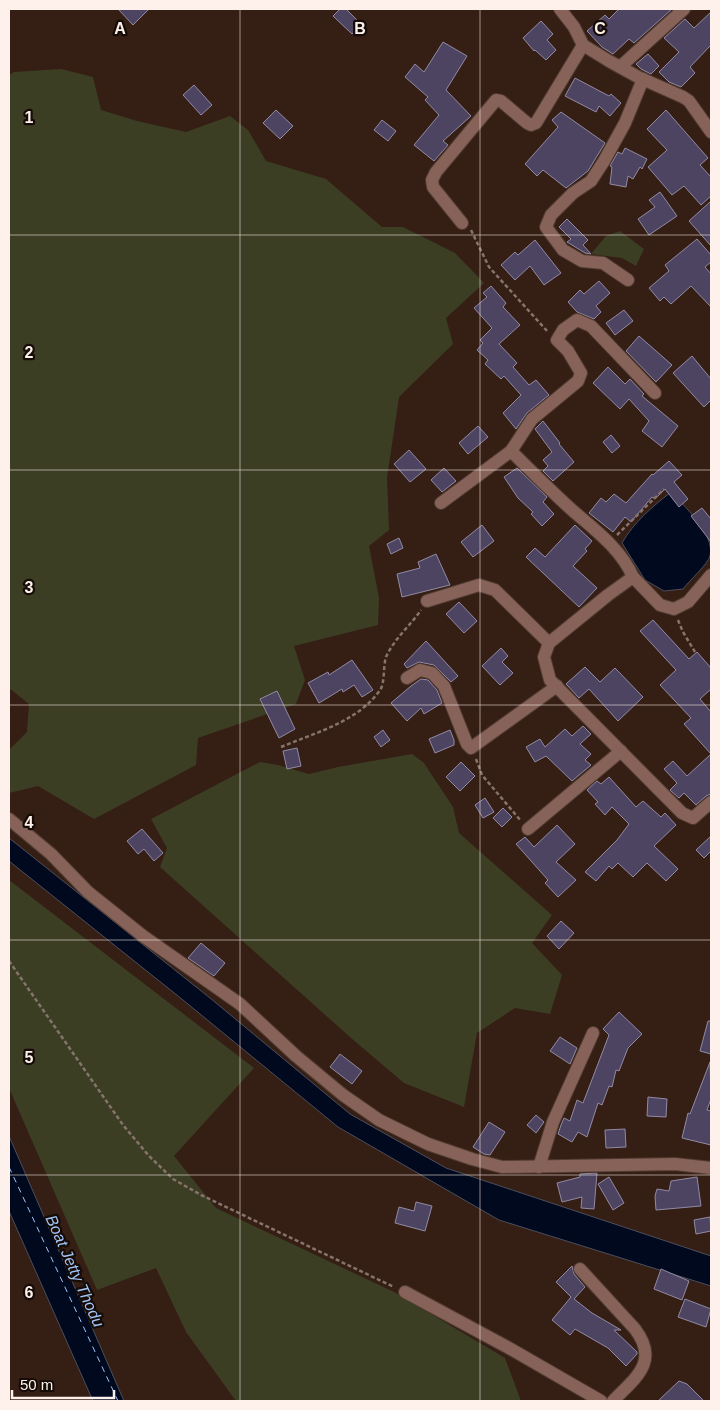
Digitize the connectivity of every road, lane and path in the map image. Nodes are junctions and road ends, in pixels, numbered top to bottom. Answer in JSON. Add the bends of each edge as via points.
{"nodes":[{"id":1,"x":560,"y":9,"type":"edge"},
{"id":2,"x":684,"y":9,"type":"edge"},
{"id":3,"x":583,"y":45,"type":"junction"},
{"id":4,"x":620,"y":67,"type":"junction"},
{"id":5,"x":643,"y":79,"type":"junction"},
{"id":6,"x":711,"y":132,"type":"edge"},
{"id":7,"x":462,"y":223,"type":"joint"},
{"id":8,"x":628,"y":280,"type":"dead end"},
{"id":9,"x":557,"y":340,"type":"junction"},
{"id":10,"x":655,"y":393,"type":"dead end"},
{"id":11,"x":511,"y":451,"type":"junction"},
{"id":12,"x":664,"y":489,"type":"dead end"},
{"id":13,"x":442,"y":503,"type":"dead end"},
{"id":14,"x":609,"y":543,"type":"junction"},
{"id":15,"x":711,"y":575,"type":"edge"},
{"id":16,"x":633,"y":578,"type":"junction"},
{"id":17,"x":427,"y":601,"type":"joint"},
{"id":18,"x":674,"y":609,"type":"junction"},
{"id":19,"x":549,"y":643,"type":"junction"},
{"id":20,"x":696,"y":652,"type":"dead end"},
{"id":21,"x":406,"y":678,"type":"dead end"},
{"id":22,"x":556,"y":686,"type":"junction"},
{"id":23,"x":280,"y":747,"type":"dead end"},
{"id":24,"x":471,"y":748,"type":"junction"},
{"id":25,"x":621,"y":751,"type":"junction"},
{"id":26,"x":711,"y":802,"type":"edge"},
{"id":27,"x":9,"y":819,"type":"edge"},
{"id":28,"x":528,"y":829,"type":"joint"},
{"id":29,"x":9,"y":961,"type":"edge"},
{"id":30,"x":593,"y":1033,"type":"dead end"},
{"id":31,"x":539,"y":1167,"type":"junction"},
{"id":32,"x":711,"y":1168,"type":"edge"},
{"id":33,"x":580,"y":1269,"type":"dead end"},
{"id":34,"x":405,"y":1292,"type":"joint"},
{"id":35,"x":601,"y":1401,"type":"edge"},
{"id":36,"x":613,"y":1401,"type":"edge"}],
"edges":[{"from":1,"to":3,"type":"street"},
{"from":2,"to":4,"type":"street"},
{"from":3,"to":4,"type":"street"},
{"from":3,"to":7,"type":"street","via":[[536,123],[527,123],[496,100],[436,172],[432,187]]},
{"from":4,"to":5,"type":"street"},
{"from":5,"to":6,"type":"street","via":[[689,101]]},
{"from":5,"to":8,"type":"street","via":[[604,161],[591,180],[572,193],[551,215],[546,227],[563,250],[582,261],[603,263]]},
{"from":7,"to":9,"type":"path","via":[[475,236],[489,267]]},
{"from":9,"to":10,"type":"street","via":[[562,330],[577,320],[591,326]]},
{"from":9,"to":11,"type":"street","via":[[581,373],[578,381],[532,419]]},
{"from":11,"to":13,"type":"street"},
{"from":11,"to":14,"type":"street"},
{"from":12,"to":14,"type":"path"},
{"from":14,"to":16,"type":"street","via":[[628,566]]},
{"from":15,"to":18,"type":"street","via":[[688,602]]},
{"from":16,"to":18,"type":"street","via":[[660,606]]},
{"from":16,"to":19,"type":"street"},
{"from":17,"to":19,"type":"street","via":[[479,585],[495,590]]},
{"from":17,"to":23,"type":"path","via":[[386,657],[382,688],[368,705],[348,718]]},
{"from":18,"to":20,"type":"path"},
{"from":19,"to":22,"type":"street","via":[[544,657],[550,680]]},
{"from":21,"to":24,"type":"street","via":[[420,670],[432,673],[444,686]]},
{"from":22,"to":24,"type":"street"},
{"from":22,"to":25,"type":"street"},
{"from":24,"to":28,"type":"path","via":[[482,775]]},
{"from":25,"to":26,"type":"street","via":[[682,813],[693,818]]},
{"from":25,"to":28,"type":"street"},
{"from":27,"to":31,"type":"street","via":[[51,854],[88,892],[143,936],[240,1004],[342,1095],[379,1120],[428,1144],[472,1159],[502,1167]]},
{"from":29,"to":34,"type":"path","via":[[123,1125],[173,1179]]},
{"from":30,"to":31,"type":"street","via":[[553,1122]]},
{"from":31,"to":32,"type":"street","via":[[675,1164]]},
{"from":33,"to":36,"type":"street","via":[[635,1330],[646,1350],[641,1369]]},
{"from":34,"to":35,"type":"street"}]}
